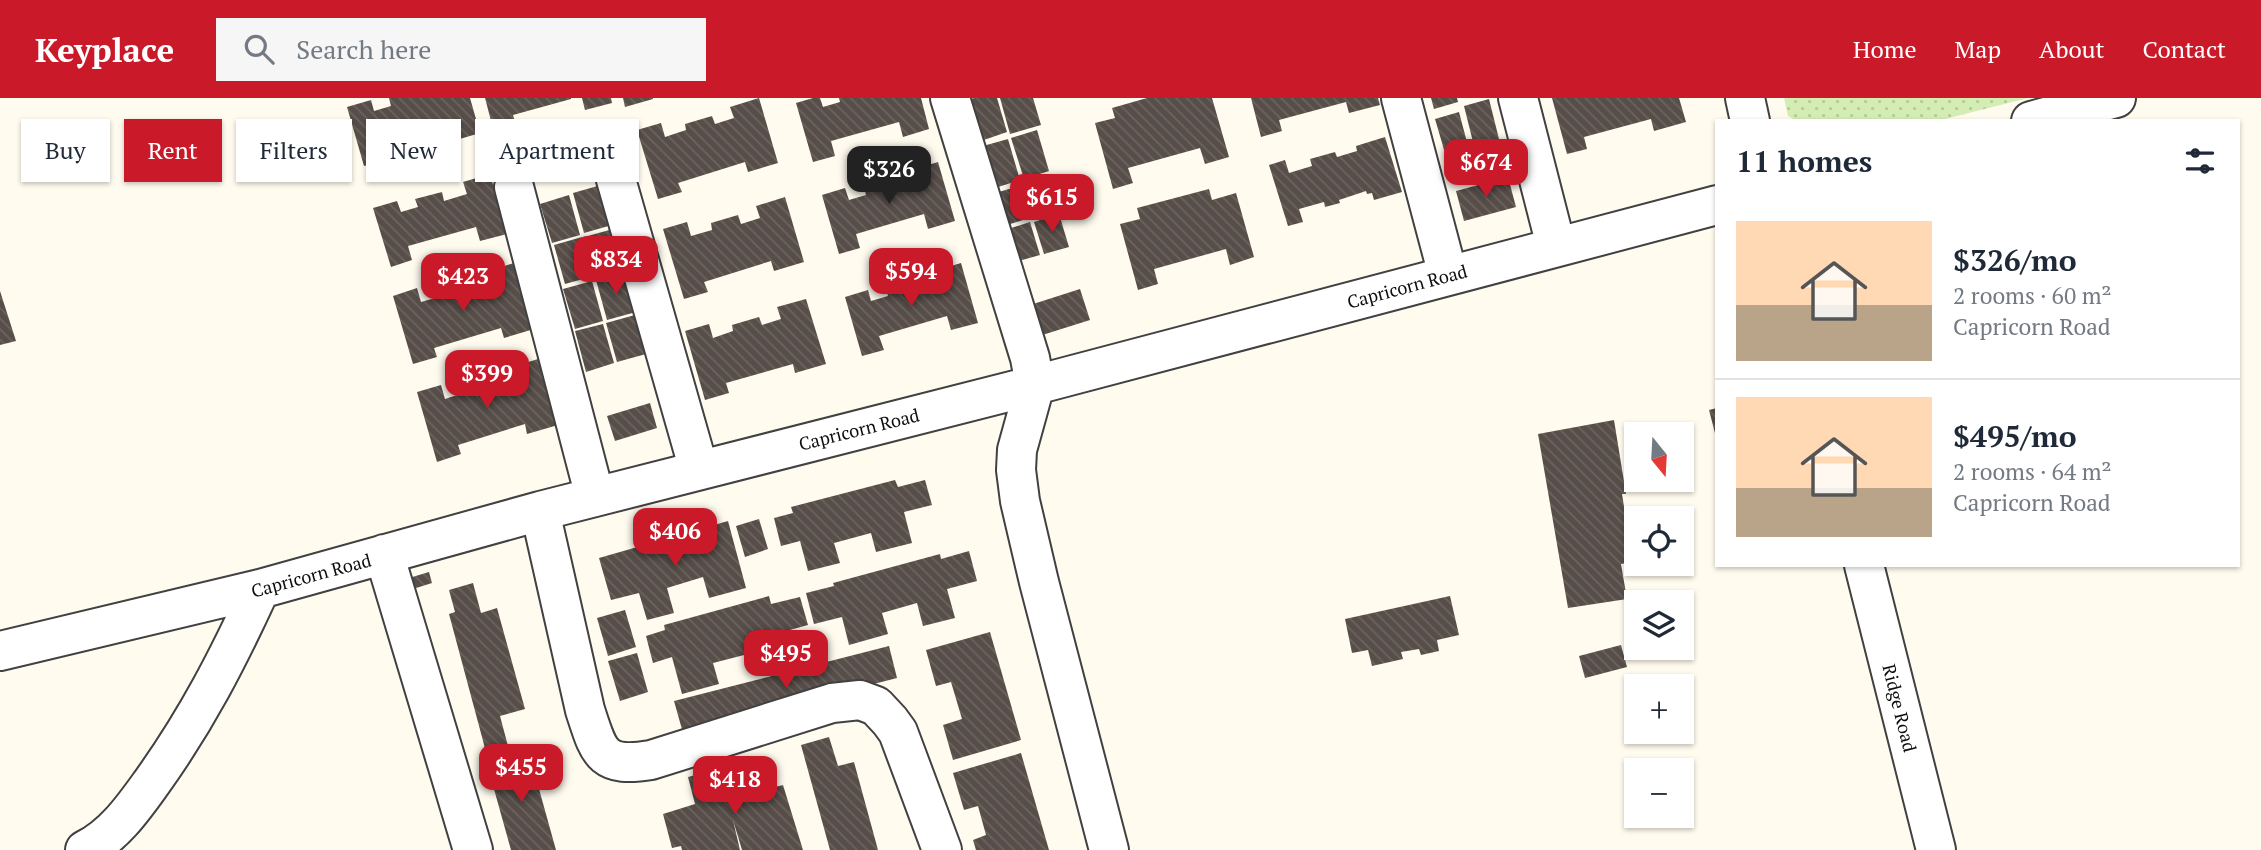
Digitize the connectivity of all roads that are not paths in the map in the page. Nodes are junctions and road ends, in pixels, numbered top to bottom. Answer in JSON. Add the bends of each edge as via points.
{"nodes":[{"id":1,"x":950,"y":98,"type":"edge"},
{"id":2,"x":1401,"y":98,"type":"edge"},
{"id":3,"x":1518,"y":98,"type":"edge"},
{"id":4,"x":1745,"y":98,"type":"edge"},
{"id":5,"x":2116,"y":98,"type":"edge"},
{"id":6,"x":1750,"y":119,"type":"edge"},
{"id":7,"x":2039,"y":119,"type":"edge"},
{"id":8,"x":617,"y":182,"type":"edge"},
{"id":9,"x":514,"y":187,"type":"dead end"},
{"id":10,"x":1715,"y":206,"type":"edge"},
{"id":11,"x":1556,"y":246,"type":"junction"},
{"id":12,"x":1448,"y":275,"type":"junction"},
{"id":13,"x":1035,"y":384,"type":"junction"},
{"id":14,"x":699,"y":470,"type":"junction"},
{"id":15,"x":595,"y":496,"type":"junction"},
{"id":16,"x":540,"y":511,"type":"junction"},
{"id":17,"x":384,"y":554,"type":"junction"},
{"id":18,"x":1865,"y":567,"type":"edge"},
{"id":19,"x":260,"y":589,"type":"junction"},
{"id":20,"x":0,"y":652,"type":"edge"},
{"id":21,"x":85,"y":850,"type":"edge"},
{"id":22,"x":472,"y":850,"type":"edge"},
{"id":23,"x":942,"y":850,"type":"edge"},
{"id":24,"x":1109,"y":850,"type":"edge"},
{"id":25,"x":1937,"y":850,"type":"edge"}],
"edges":[{"from":1,"to":13,"type":"street","via":[[1021,324]]},
{"from":2,"to":12,"type":"street"},
{"from":3,"to":11,"type":"street"},
{"from":4,"to":6,"type":"street"},
{"from":5,"to":7,"type":"street"},
{"from":8,"to":14,"type":"street"},
{"from":9,"to":15,"type":"street"},
{"from":10,"to":11,"type":"street","name":"Capricorn Road"},
{"from":11,"to":12,"type":"street","name":"Capricorn Road"},
{"from":12,"to":13,"type":"street","name":"Capricorn Road"},
{"from":13,"to":14,"type":"street","name":"Capricorn Road"},
{"from":13,"to":24,"type":"street","via":[[1017,450],[1020,501]]},
{"from":14,"to":15,"type":"street","name":"Capricorn Road"},
{"from":15,"to":16,"type":"street","name":"Capricorn Road"},
{"from":16,"to":17,"type":"street","name":"Capricorn Road"},
{"from":16,"to":23,"type":"street","via":[[585,710],[595,742],[604,754],[628,764],[651,760],[832,703],[860,700],[876,706],[898,732]]},
{"from":17,"to":19,"type":"street","name":"Capricorn Road"},
{"from":17,"to":22,"type":"street"},
{"from":18,"to":25,"type":"street","name":"Ridge Road"},
{"from":19,"to":20,"type":"street","name":"Capricorn Road"},
{"from":19,"to":21,"type":"street","via":[[225,665],[180,744],[131,811]]}]}
